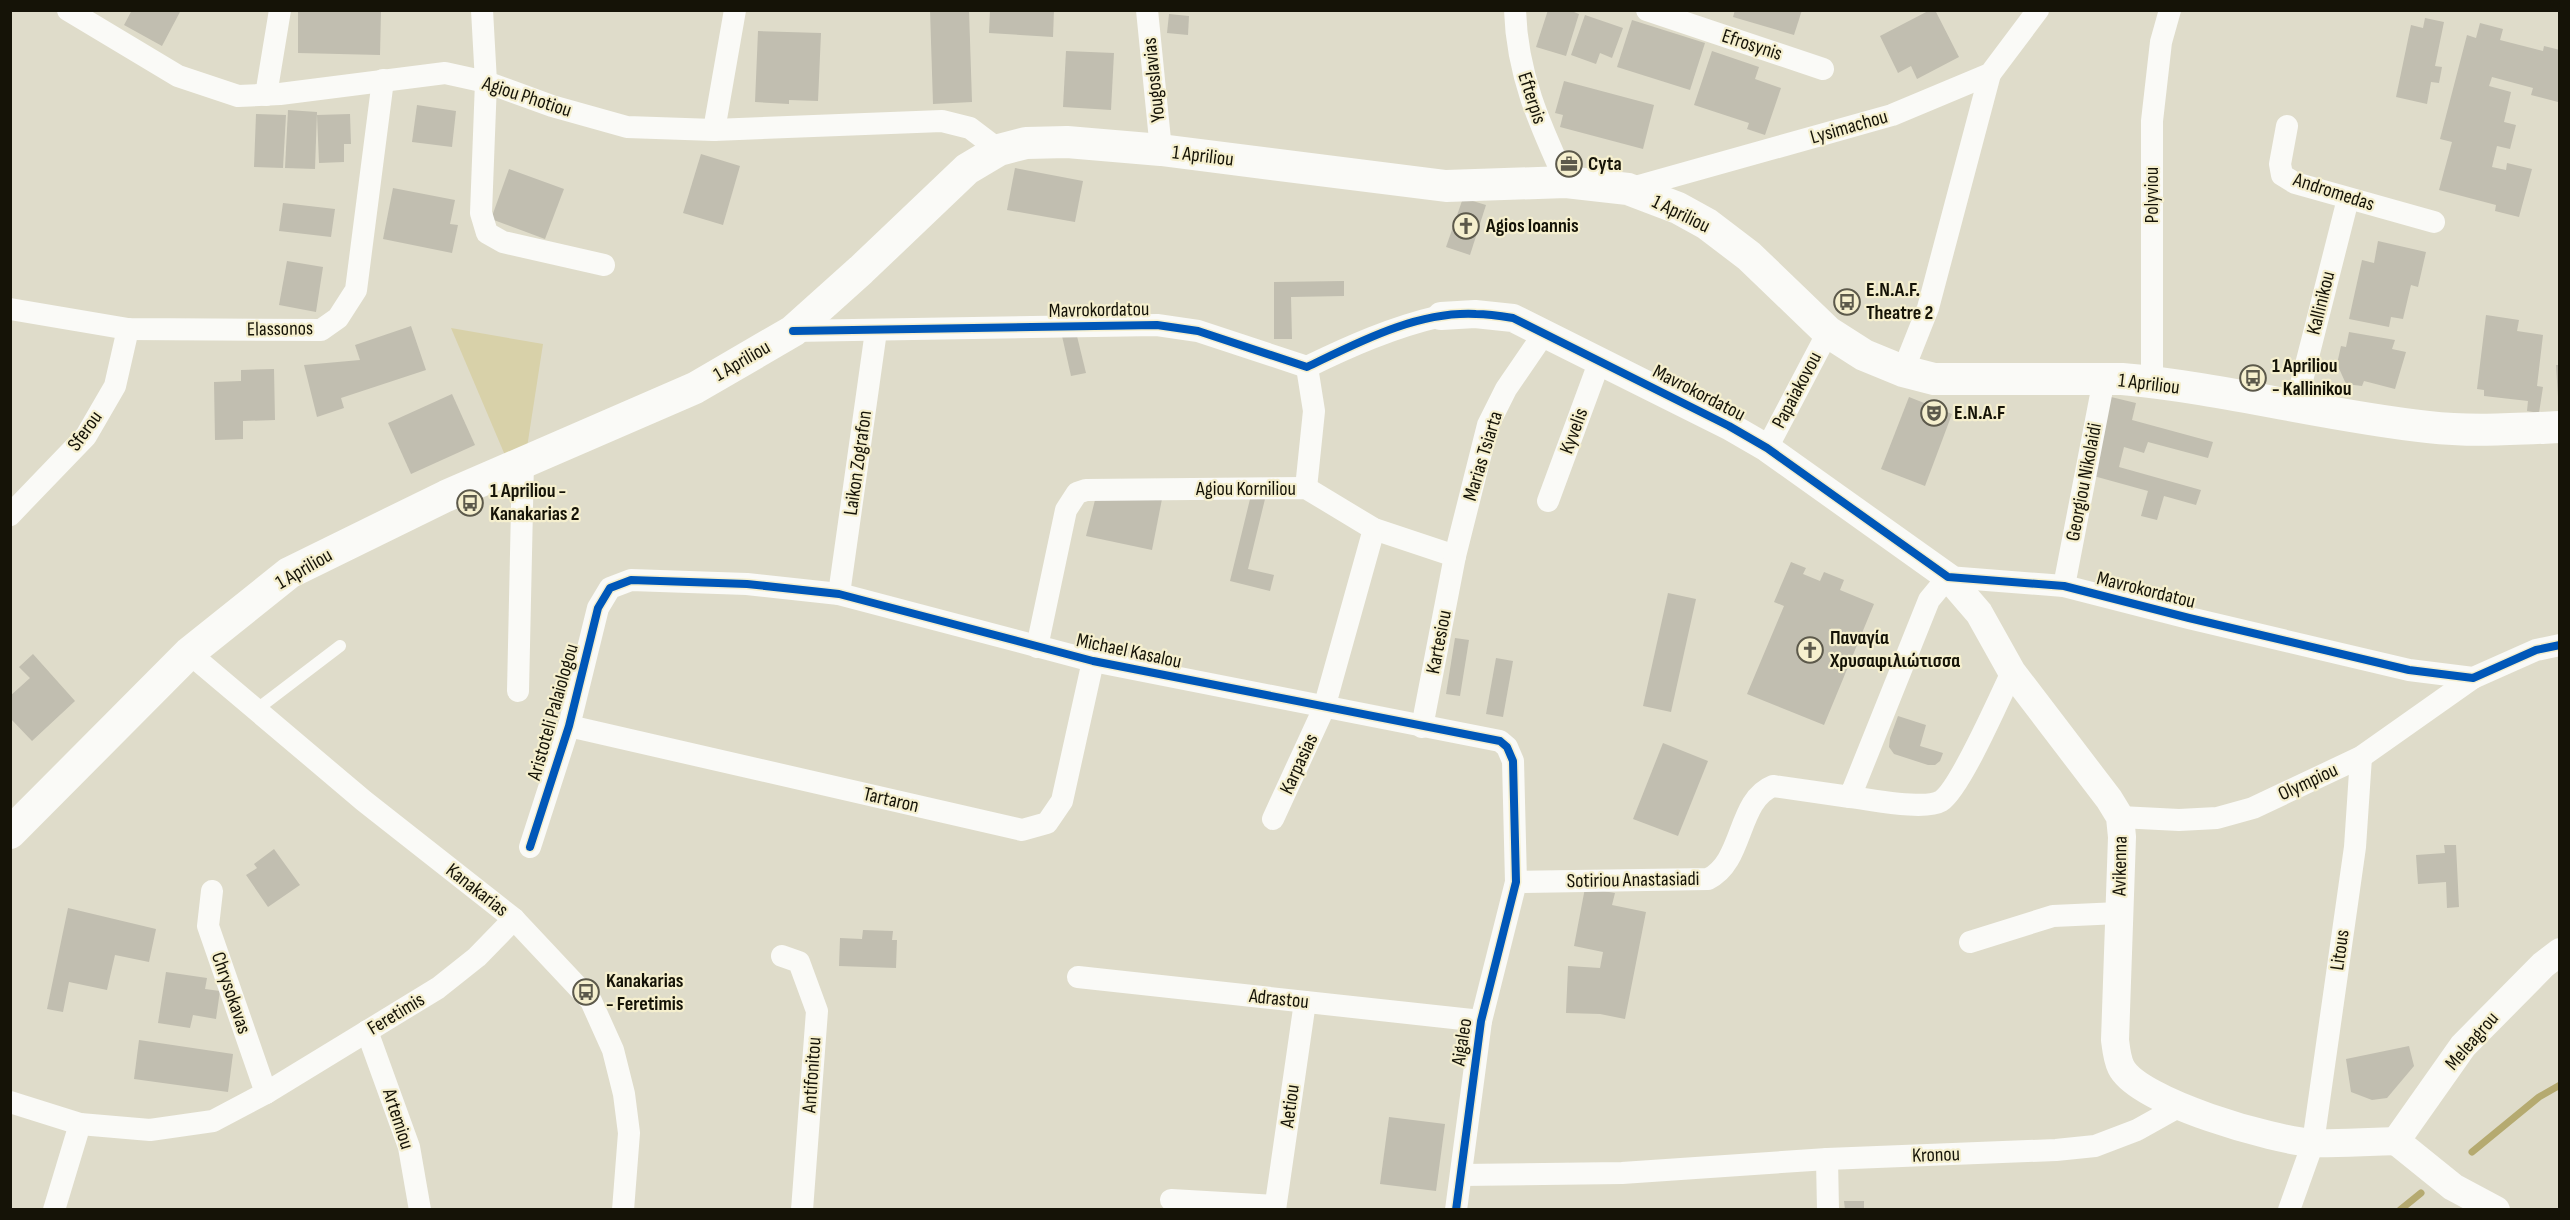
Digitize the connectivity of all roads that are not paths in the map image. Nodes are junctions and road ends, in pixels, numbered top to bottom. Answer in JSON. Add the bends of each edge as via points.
{"nodes":[{"id":1,"x":68,"y":10,"type":"edge"},
{"id":2,"x":280,"y":10,"type":"edge"},
{"id":3,"x":482,"y":10,"type":"edge"},
{"id":4,"x":735,"y":10,"type":"edge"},
{"id":5,"x":1147,"y":10,"type":"edge"},
{"id":6,"x":1515,"y":10,"type":"edge"},
{"id":7,"x":1647,"y":10,"type":"edge"},
{"id":8,"x":2038,"y":10,"type":"edge"},
{"id":9,"x":2170,"y":10,"type":"edge"},
{"id":10,"x":1822,"y":69,"type":"dead end"},
{"id":11,"x":1990,"y":74,"type":"junction"},
{"id":12,"x":382,"y":80,"type":"junction"},
{"id":13,"x":486,"y":82,"type":"junction"},
{"id":14,"x":266,"y":95,"type":"junction"},
{"id":15,"x":2286,"y":126,"type":"dead end"},
{"id":16,"x":714,"y":130,"type":"junction"},
{"id":17,"x":999,"y":150,"type":"junction"},
{"id":18,"x":1161,"y":150,"type":"junction"},
{"id":19,"x":1566,"y":182,"type":"junction"},
{"id":20,"x":1628,"y":189,"type":"junction"},
{"id":21,"x":2348,"y":199,"type":"junction"},
{"id":22,"x":2434,"y":222,"type":"dead end"},
{"id":23,"x":604,"y":265,"type":"dead end"},
{"id":24,"x":10,"y":309,"type":"edge"},
{"id":25,"x":1441,"y":316,"type":"joint"},
{"id":26,"x":128,"y":329,"type":"junction"},
{"id":27,"x":793,"y":331,"type":"junction"},
{"id":28,"x":876,"y":331,"type":"junction"},
{"id":29,"x":1545,"y":332,"type":"junction"},
{"id":30,"x":1828,"y":332,"type":"junction"},
{"id":31,"x":1600,"y":360,"type":"junction"},
{"id":32,"x":1307,"y":367,"type":"junction"},
{"id":33,"x":1903,"y":371,"type":"junction"},
{"id":34,"x":2104,"y":379,"type":"junction"},
{"id":35,"x":2152,"y":382,"type":"junction"},
{"id":36,"x":2295,"y":408,"type":"junction"},
{"id":37,"x":2559,"y":427,"type":"edge"},
{"id":38,"x":1767,"y":448,"type":"junction"},
{"id":39,"x":523,"y":462,"type":"junction"},
{"id":40,"x":1306,"y":488,"type":"junction"},
{"id":41,"x":1548,"y":501,"type":"dead end"},
{"id":42,"x":10,"y":515,"type":"edge"},
{"id":43,"x":1374,"y":529,"type":"junction"},
{"id":44,"x":1455,"y":556,"type":"junction"},
{"id":45,"x":1948,"y":577,"type":"junction"},
{"id":46,"x":2064,"y":586,"type":"junction"},
{"id":47,"x":610,"y":588,"type":"joint"},
{"id":48,"x":839,"y":594,"type":"junction"},
{"id":49,"x":2559,"y":645,"type":"edge"},
{"id":50,"x":340,"y":646,"type":"dead end"},
{"id":51,"x":1037,"y":647,"type":"junction"},
{"id":52,"x":189,"y":653,"type":"junction"},
{"id":53,"x":1093,"y":661,"type":"junction"},
{"id":54,"x":2012,"y":672,"type":"junction"},
{"id":55,"x":2473,"y":678,"type":"junction"},
{"id":56,"x":518,"y":691,"type":"dead end"},
{"id":57,"x":1324,"y":708,"type":"junction"},
{"id":58,"x":256,"y":710,"type":"junction"},
{"id":59,"x":569,"y":726,"type":"junction"},
{"id":60,"x":1422,"y":727,"type":"junction"},
{"id":61,"x":2361,"y":757,"type":"junction"},
{"id":62,"x":1850,"y":797,"type":"junction"},
{"id":63,"x":2120,"y":817,"type":"junction"},
{"id":64,"x":1273,"y":819,"type":"dead end"},
{"id":65,"x":10,"y":833,"type":"edge"},
{"id":66,"x":530,"y":847,"type":"dead end"},
{"id":67,"x":1516,"y":882,"type":"junction"},
{"id":68,"x":212,"y":891,"type":"dead end"},
{"id":69,"x":2119,"y":913,"type":"junction"},
{"id":70,"x":514,"y":919,"type":"junction"},
{"id":71,"x":1970,"y":942,"type":"dead end"},
{"id":72,"x":2559,"y":952,"type":"edge"},
{"id":73,"x":782,"y":956,"type":"dead end"},
{"id":74,"x":1078,"y":977,"type":"dead end"},
{"id":75,"x":1305,"y":1002,"type":"junction"},
{"id":76,"x":1481,"y":1021,"type":"junction"},
{"id":77,"x":367,"y":1031,"type":"junction"},
{"id":78,"x":266,"y":1094,"type":"junction"},
{"id":79,"x":10,"y":1102,"type":"edge"},
{"id":80,"x":2180,"y":1106,"type":"junction"},
{"id":81,"x":80,"y":1124,"type":"junction"},
{"id":82,"x":2396,"y":1141,"type":"junction"},
{"id":83,"x":2313,"y":1143,"type":"junction"},
{"id":84,"x":1827,"y":1159,"type":"junction"},
{"id":85,"x":1461,"y":1175,"type":"junction"},
{"id":86,"x":1171,"y":1200,"type":"dead end"},
{"id":87,"x":1275,"y":1208,"type":"edge"},
{"id":88,"x":54,"y":1209,"type":"edge"},
{"id":89,"x":420,"y":1209,"type":"edge"},
{"id":90,"x":622,"y":1209,"type":"edge"},
{"id":91,"x":802,"y":1209,"type":"edge"},
{"id":92,"x":1456,"y":1209,"type":"edge"},
{"id":93,"x":1828,"y":1209,"type":"edge"},
{"id":94,"x":2289,"y":1209,"type":"edge"},
{"id":95,"x":2496,"y":1209,"type":"edge"}],
"edges":[{"from":1,"to":14,"type":"street","name":"Agiou Photiou","via":[[178,76],[238,96]]},
{"from":2,"to":14,"type":"street"},
{"from":3,"to":13,"type":"street"},
{"from":4,"to":16,"type":"street"},
{"from":5,"to":18,"type":"street","name":"Yougoslavias"},
{"from":6,"to":19,"type":"street","name":"Efterpis","via":[[1525,84]]},
{"from":7,"to":10,"type":"street","name":"Efrosynis"},
{"from":8,"to":11,"type":"street"},
{"from":9,"to":35,"type":"street","name":"Polyviou","via":[[2161,42],[2152,122]]},
{"from":11,"to":20,"type":"street","name":"Lysimachou","via":[[1892,115]]},
{"from":11,"to":33,"type":"street","via":[[1931,297]]},
{"from":12,"to":13,"type":"street","name":"Agiou Photiou","via":[[445,73]]},
{"from":12,"to":14,"type":"street","name":"Agiou Photiou"},
{"from":12,"to":26,"type":"street","name":"Elassonos","via":[[356,290],[338,318],[321,330]]},
{"from":13,"to":16,"type":"street","name":"Agiou Photiou","via":[[627,127]]},
{"from":13,"to":23,"type":"street","via":[[481,213],[487,233],[503,242]]},
{"from":15,"to":21,"type":"street","name":"Andromedas","via":[[2282,175],[2295,183]]},
{"from":16,"to":17,"type":"street","name":"Agiou Photiou","via":[[942,120],[970,128]]},
{"from":17,"to":18,"type":"main road","name":"1 Apriliou","via":[[1026,143],[1067,142]]},
{"from":17,"to":27,"type":"main road","name":"1 Apriliou","via":[[967,169]]},
{"from":18,"to":19,"type":"main road","name":"1 Apriliou","via":[[1446,186]]},
{"from":19,"to":20,"type":"main road","name":"1 Apriliou"},
{"from":20,"to":30,"type":"main road","name":"1 Apriliou","via":[[1707,224],[1749,256]]},
{"from":21,"to":22,"type":"street","name":"Andromedas"},
{"from":21,"to":36,"type":"street","name":"Kallinikou"},
{"from":24,"to":26,"type":"street","name":"Elassonos"},
{"from":25,"to":29,"type":"street","name":"Mavrokordatou","via":[[1513,318]]},
{"from":25,"to":32,"type":"street","name":"Mavrokordatou","via":[[1365,339]]},
{"from":26,"to":42,"type":"street","name":"Sferou","via":[[116,386],[86,436]]},
{"from":27,"to":28,"type":"street","name":"Mavrokordatou"},
{"from":27,"to":39,"type":"main road","name":"1 Apriliou","via":[[695,388]]},
{"from":28,"to":32,"type":"street","name":"Mavrokordatou","via":[[1157,325],[1198,331]]},
{"from":28,"to":48,"type":"street","name":"Laikon Zografon"},
{"from":29,"to":31,"type":"street","name":"Mavrokordatou"},
{"from":29,"to":44,"type":"street","name":"Marias Tsiarta","via":[[1506,389],[1488,425]]},
{"from":30,"to":33,"type":"main road","name":"1 Apriliou","via":[[1864,355]]},
{"from":30,"to":38,"type":"street","name":"Papaiakovou"},
{"from":31,"to":38,"type":"street","name":"Mavrokordatou"},
{"from":31,"to":41,"type":"street","name":"Kyvelis"},
{"from":32,"to":40,"type":"street","via":[[1314,411]]},
{"from":33,"to":34,"type":"main road","name":"1 Apriliou","via":[[1934,379]]},
{"from":34,"to":35,"type":"main road","name":"1 Apriliou"},
{"from":34,"to":46,"type":"street","name":"Georgiou Nikolaidi"},
{"from":35,"to":36,"type":"main road","name":"1 Apriliou"},
{"from":36,"to":37,"type":"main road","name":"1 Apriliou","via":[[2429,427]]},
{"from":38,"to":45,"type":"street","name":"Mavrokordatou"},
{"from":39,"to":52,"type":"main road","name":"1 Apriliou","via":[[289,573]]},
{"from":39,"to":56,"type":"street"},
{"from":40,"to":43,"type":"street","name":"Agiou Korniliou"},
{"from":40,"to":51,"type":"street","name":"Agiou Korniliou","via":[[1077,493],[1066,510]]},
{"from":43,"to":44,"type":"street","name":"Agiou Korniliou"},
{"from":43,"to":57,"type":"street","name":"Karpasias"},
{"from":44,"to":60,"type":"street","name":"Kartesiou"},
{"from":45,"to":46,"type":"street","name":"Mavrokordatou"},
{"from":45,"to":54,"type":"street","name":"Avikenna","via":[[1979,613]]},
{"from":45,"to":62,"type":"street","via":[[1929,600]]},
{"from":46,"to":55,"type":"street","name":"Mavrokordatou","via":[[2409,670]]},
{"from":47,"to":48,"type":"street","name":"Michael Kasalou","via":[[643,580],[747,584]]},
{"from":47,"to":59,"type":"street","name":"Aristoteli Palaiologou","via":[[598,608]]},
{"from":48,"to":51,"type":"street","name":"Michael Kasalou"},
{"from":49,"to":55,"type":"street","via":[[2536,650]]},
{"from":50,"to":58,"type":"lane"},
{"from":51,"to":53,"type":"street","name":"Michael Kasalou"},
{"from":52,"to":58,"type":"street","name":"Kanakarias"},
{"from":52,"to":65,"type":"main road","name":"1 Apriliou"},
{"from":53,"to":57,"type":"street","name":"Michael Kasalou"},
{"from":53,"to":59,"type":"street","name":"Tartaron","via":[[1062,801],[1047,823],[1022,830]]},
{"from":54,"to":62,"type":"street","via":[[1957,784],[1941,801],[1925,805]]},
{"from":54,"to":63,"type":"street","name":"Avikenna"},
{"from":55,"to":61,"type":"street","name":"Olympiou"},
{"from":57,"to":60,"type":"street","name":"Michael Kasalou"},
{"from":57,"to":64,"type":"street","name":"Karpasias"},
{"from":58,"to":70,"type":"street","name":"Kanakarias"},
{"from":59,"to":66,"type":"street","name":"Aristoteli Palaiologou"},
{"from":60,"to":67,"type":"street","name":"Michael Kasalou","via":[[1500,741],[1508,747],[1513,761]]},
{"from":61,"to":63,"type":"street","name":"Olympiou","via":[[2253,808],[2217,818]]},
{"from":61,"to":83,"type":"street","name":"Litous","via":[[2355,847]]},
{"from":62,"to":67,"type":"street","name":"Sotiriou Anastasiadi","via":[[1773,786],[1764,789],[1726,865],[1708,879]]},
{"from":63,"to":69,"type":"street","name":"Avikenna"},
{"from":67,"to":76,"type":"street","name":"Aigaleo"},
{"from":68,"to":78,"type":"street","name":"Chrysokavas","via":[[208,926]]},
{"from":69,"to":71,"type":"street","via":[[2044,918]]},
{"from":69,"to":80,"type":"street","name":"Avikenna","via":[[2115,1040],[2121,1068],[2138,1084]]},
{"from":70,"to":77,"type":"street","name":"Feretimis","via":[[477,957],[438,988]]},
{"from":70,"to":90,"type":"street","name":"Kanakarias","via":[[591,1001],[613,1050],[624,1094],[628,1134]]},
{"from":72,"to":82,"type":"street","name":"Meleagrou","via":[[2463,1046]]},
{"from":73,"to":91,"type":"street","name":"Antifonitou","via":[[799,962],[817,1011]]},
{"from":74,"to":75,"type":"street","name":"Adrastou"},
{"from":75,"to":76,"type":"street","name":"Adrastou"},
{"from":75,"to":87,"type":"street","name":"Aetiou"},
{"from":76,"to":85,"type":"street","name":"Aigaleo"},
{"from":77,"to":78,"type":"street","name":"Feretimis"},
{"from":77,"to":89,"type":"street","name":"Artemiou","via":[[409,1147]]},
{"from":78,"to":81,"type":"street","name":"Feretimis","via":[[213,1121],[150,1130]]},
{"from":79,"to":81,"type":"street","name":"Feretimis"},
{"from":80,"to":83,"type":"street","via":[[2248,1129]]},
{"from":80,"to":84,"type":"street","name":"Kronou","via":[[2137,1130],[2095,1146]]},
{"from":81,"to":88,"type":"street"},
{"from":82,"to":83,"type":"street"},
{"from":82,"to":95,"type":"street","via":[[2453,1187]]},
{"from":83,"to":94,"type":"street","name":"Litous"},
{"from":84,"to":85,"type":"street","name":"Kronou","via":[[1622,1173]]},
{"from":84,"to":93,"type":"street"},
{"from":85,"to":92,"type":"street","name":"Aigaleo"},
{"from":86,"to":87,"type":"street"}]}
